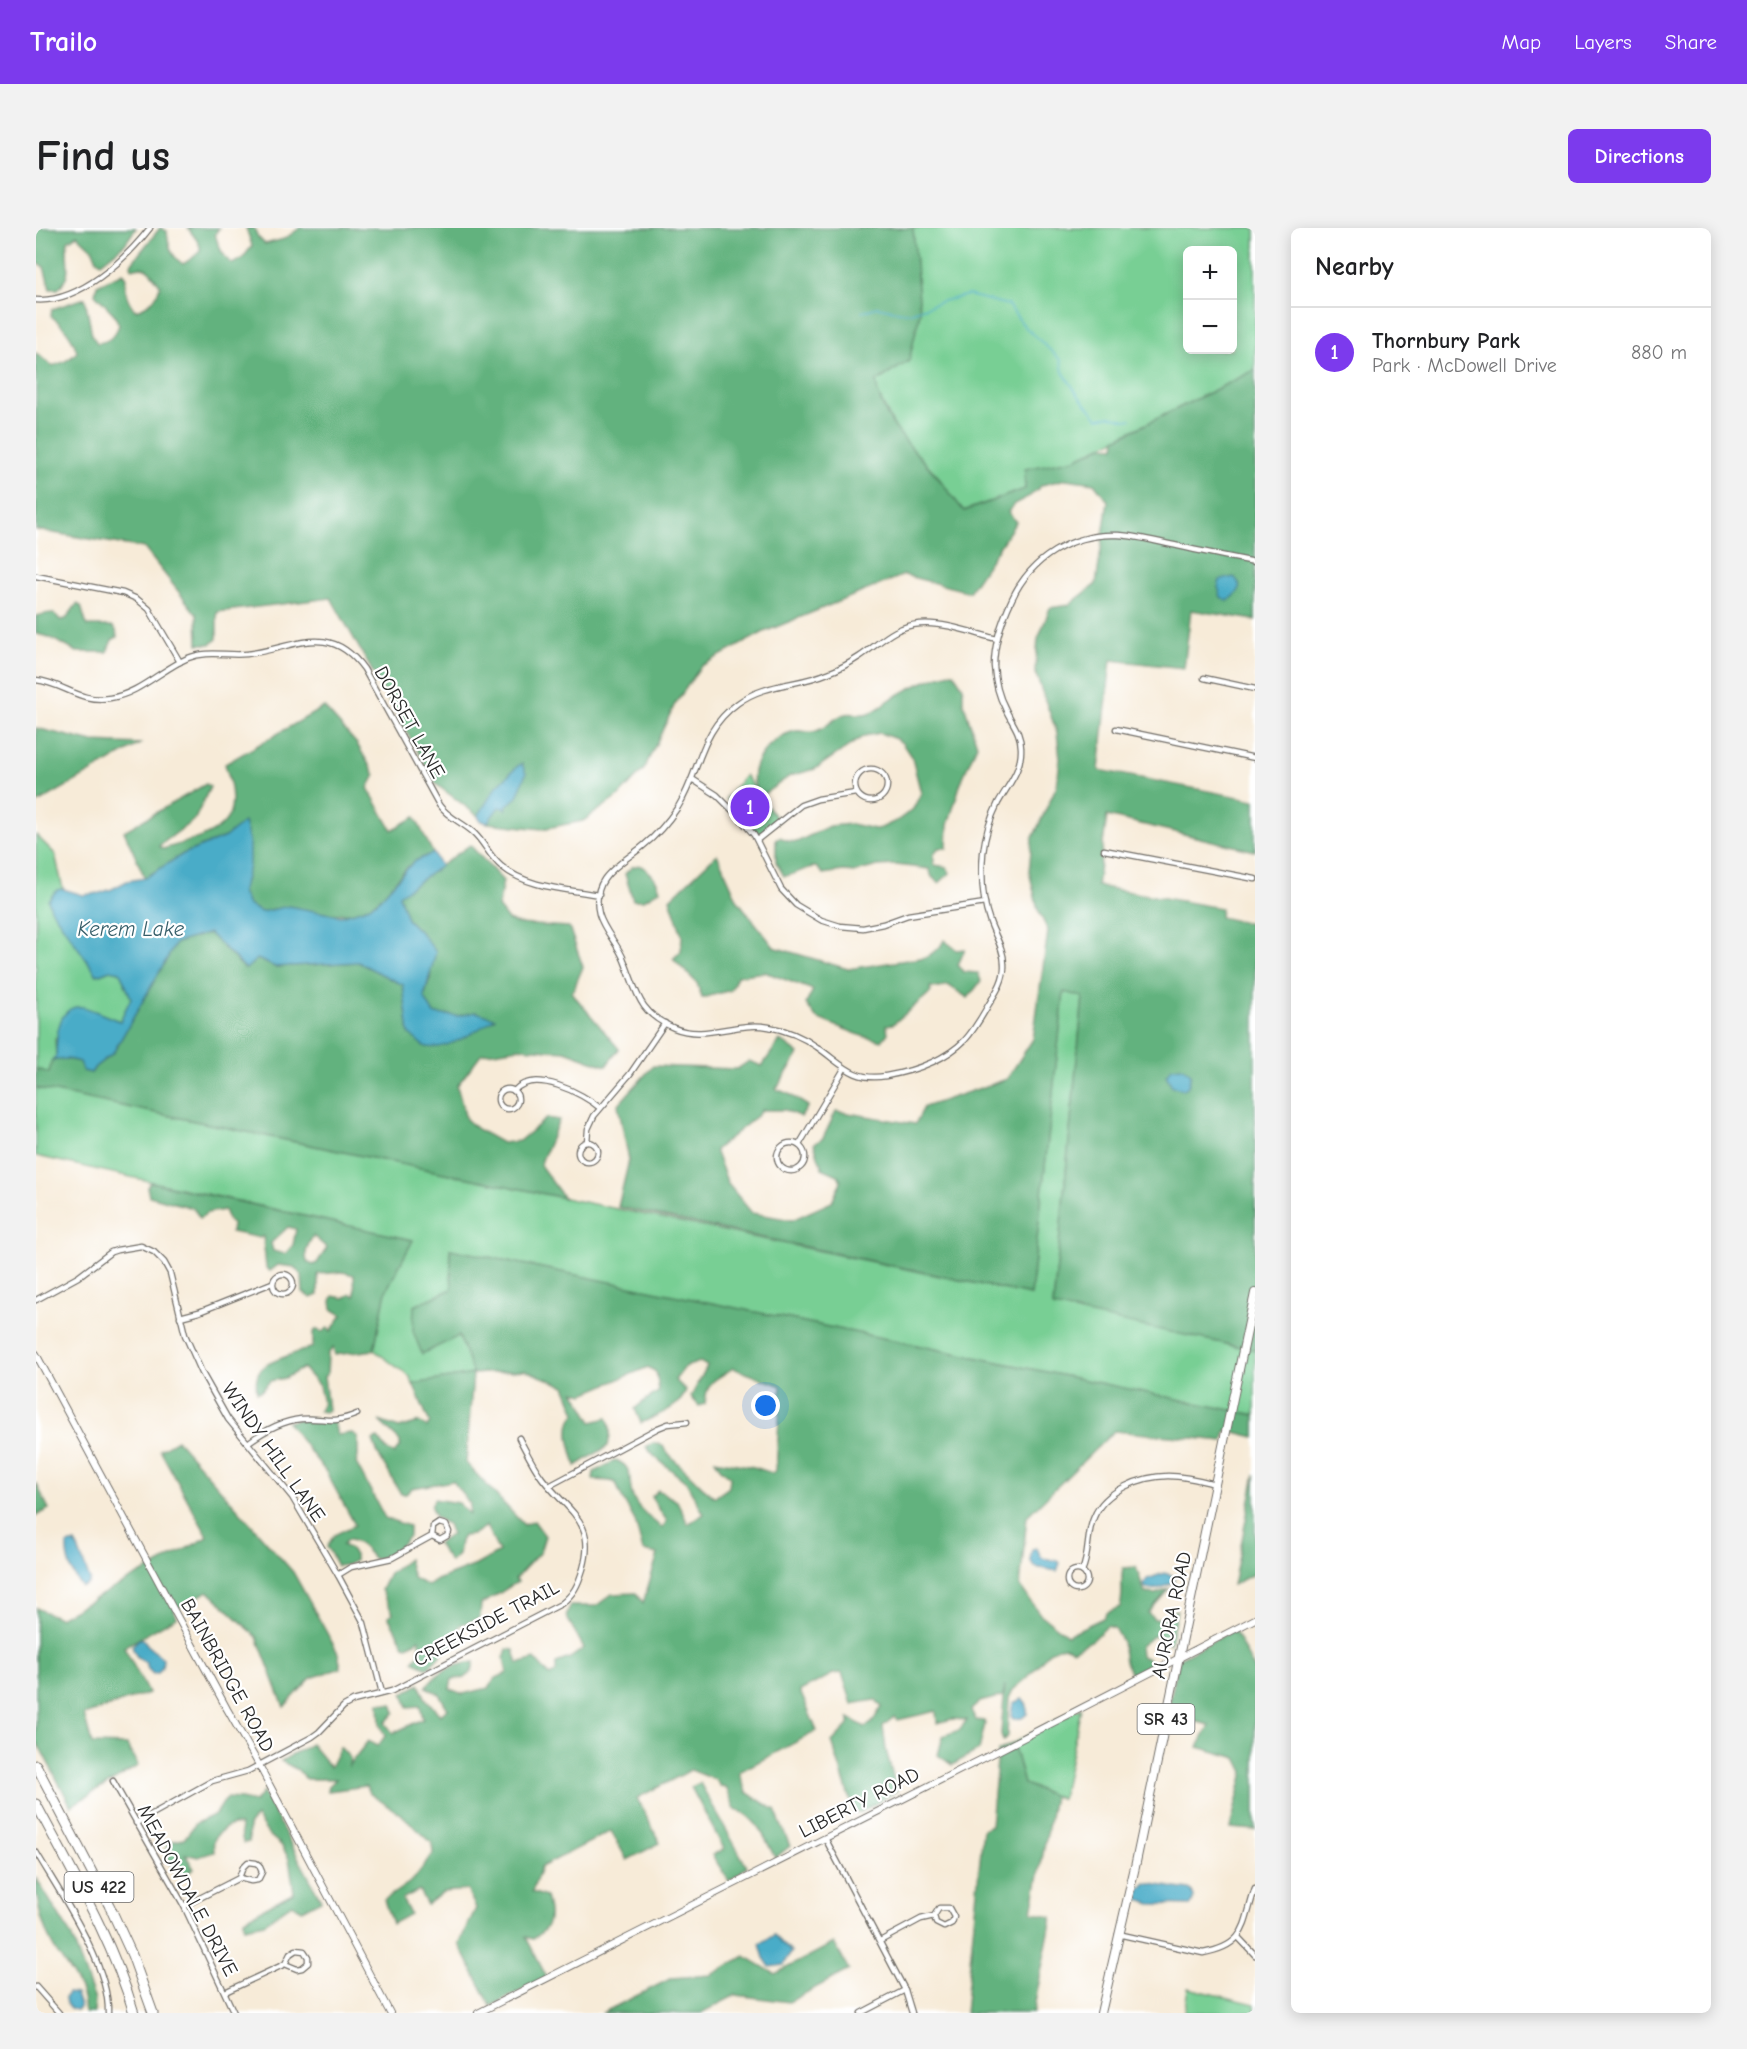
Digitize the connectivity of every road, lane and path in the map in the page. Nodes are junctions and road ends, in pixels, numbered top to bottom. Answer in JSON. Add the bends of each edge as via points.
{"nodes":[{"id":1,"x":150,"y":228,"type":"edge"},
{"id":2,"x":36,"y":300,"type":"edge"},
{"id":3,"x":1255,"y":562,"type":"edge"},
{"id":4,"x":36,"y":576,"type":"edge"},
{"id":5,"x":997,"y":639,"type":"junction"},
{"id":6,"x":180,"y":662,"type":"junction"},
{"id":7,"x":1204,"y":678,"type":"dead end"},
{"id":8,"x":36,"y":680,"type":"edge"},
{"id":9,"x":1255,"y":688,"type":"edge"},
{"id":10,"x":1116,"y":729,"type":"dead end"},
{"id":11,"x":1255,"y":758,"type":"edge"},
{"id":12,"x":692,"y":779,"type":"junction"},
{"id":13,"x":856,"y":793,"type":"junction"},
{"id":14,"x":757,"y":840,"type":"junction"},
{"id":15,"x":1104,"y":850,"type":"dead end"},
{"id":16,"x":1255,"y":879,"type":"edge"},
{"id":17,"x":599,"y":895,"type":"junction"},
{"id":18,"x":985,"y":903,"type":"junction"},
{"id":19,"x":666,"y":1023,"type":"junction"},
{"id":20,"x":844,"y":1069,"type":"junction"},
{"id":21,"x":513,"y":1091,"type":"junction"},
{"id":22,"x":600,"y":1108,"type":"junction"},
{"id":23,"x":587,"y":1142,"type":"junction"},
{"id":24,"x":799,"y":1145,"type":"junction"},
{"id":25,"x":272,"y":1283,"type":"junction"},
{"id":26,"x":1255,"y":1293,"type":"edge"},
{"id":27,"x":36,"y":1300,"type":"edge"},
{"id":28,"x":180,"y":1317,"type":"junction"},
{"id":29,"x":36,"y":1354,"type":"edge"},
{"id":30,"x":357,"y":1414,"type":"dead end"},
{"id":31,"x":687,"y":1422,"type":"dead end"},
{"id":32,"x":519,"y":1438,"type":"dead end"},
{"id":33,"x":249,"y":1442,"type":"junction"},
{"id":34,"x":1215,"y":1484,"type":"junction"},
{"id":35,"x":549,"y":1486,"type":"junction"},
{"id":36,"x":432,"y":1536,"type":"dead end"},
{"id":37,"x":1082,"y":1571,"type":"junction"},
{"id":38,"x":338,"y":1575,"type":"junction"},
{"id":39,"x":1255,"y":1619,"type":"edge"},
{"id":40,"x":1179,"y":1658,"type":"junction"},
{"id":41,"x":382,"y":1693,"type":"junction"},
{"id":42,"x":259,"y":1765,"type":"junction"},
{"id":43,"x":36,"y":1766,"type":"edge"},
{"id":44,"x":113,"y":1781,"type":"dead end"},
{"id":45,"x":36,"y":1804,"type":"edge"},
{"id":46,"x":136,"y":1823,"type":"junction"},
{"id":47,"x":825,"y":1838,"type":"junction"},
{"id":48,"x":36,"y":1852,"type":"edge"},
{"id":49,"x":239,"y":1878,"type":"junction"},
{"id":50,"x":1255,"y":1888,"type":"edge"},
{"id":51,"x":184,"y":1906,"type":"junction"},
{"id":52,"x":934,"y":1916,"type":"junction"},
{"id":53,"x":1118,"y":1934,"type":"junction"},
{"id":54,"x":1238,"y":1937,"type":"junction"},
{"id":55,"x":880,"y":1941,"type":"junction"},
{"id":56,"x":1255,"y":1955,"type":"edge"},
{"id":57,"x":285,"y":1964,"type":"junction"},
{"id":58,"x":36,"y":1987,"type":"edge"},
{"id":59,"x":905,"y":1990,"type":"junction"},
{"id":60,"x":225,"y":1992,"type":"junction"},
{"id":61,"x":59,"y":2013,"type":"edge"},
{"id":62,"x":108,"y":2013,"type":"edge"},
{"id":63,"x":134,"y":2013,"type":"edge"},
{"id":64,"x":153,"y":2013,"type":"edge"},
{"id":65,"x":234,"y":2013,"type":"edge"},
{"id":66,"x":390,"y":2013,"type":"edge"},
{"id":67,"x":478,"y":2013,"type":"edge"},
{"id":68,"x":861,"y":2013,"type":"edge"},
{"id":69,"x":912,"y":2013,"type":"edge"},
{"id":70,"x":1101,"y":2013,"type":"edge"}],
"edges":[{"from":1,"to":2,"type":"street","via":[[116,264],[82,288],[50,300]]},
{"from":3,"to":5,"type":"street","via":[[1124,535],[1082,539],[1053,552],[1029,573],[1015,593]]},
{"from":4,"to":6,"type":"street","via":[[137,599],[149,609]]},
{"from":5,"to":12,"type":"street","via":[[936,625],[914,625],[886,636],[858,658],[829,673],[756,692],[720,719],[704,742]]},
{"from":5,"to":18,"type":"street","via":[[996,681],[1020,738],[1021,755],[1019,768],[988,829],[982,872]]},
{"from":6,"to":8,"type":"street","name":"DORSET LANE","via":[[125,694],[108,699],[88,699]]},
{"from":6,"to":17,"type":"street","name":"DORSET LANE","via":[[204,654],[259,652],[307,640],[341,647],[364,669],[447,815],[470,830],[497,862],[517,877]]},
{"from":7,"to":9,"type":"street"},
{"from":10,"to":11,"type":"street"},
{"from":12,"to":14,"type":"street","via":[[724,800]]},
{"from":12,"to":17,"type":"street","via":[[669,820],[646,844],[613,868]]},
{"from":13,"to":13,"type":"street","via":[[869,801],[879,799],[886,792],[885,777],[873,768],[863,770],[855,783]]},
{"from":13,"to":14,"type":"street","via":[[801,805]]},
{"from":14,"to":18,"type":"street","via":[[788,897],[804,912],[833,925],[868,927],[908,915]]},
{"from":15,"to":16,"type":"street"},
{"from":17,"to":19,"type":"street","via":[[602,921],[621,953],[636,993],[651,1013]]},
{"from":18,"to":20,"type":"street","via":[[1003,952],[1004,975],[969,1036],[941,1058],[893,1075],[872,1077]]},
{"from":19,"to":20,"type":"street","via":[[697,1032],[740,1025],[775,1028],[810,1042]]},
{"from":19,"to":22,"type":"street"},
{"from":20,"to":24,"type":"street"},
{"from":21,"to":21,"type":"street","via":[[507,1089],[499,1094],[498,1101],[507,1109],[516,1105]]},
{"from":21,"to":22,"type":"street","via":[[524,1084],[551,1084],[579,1093]]},
{"from":22,"to":23,"type":"street","via":[[589,1125]]},
{"from":23,"to":23,"type":"street","via":[[581,1144],[578,1153],[583,1161],[589,1162],[595,1159],[597,1149]]},
{"from":24,"to":24,"type":"street","via":[[790,1143],[779,1150],[777,1159],[785,1170],[794,1171],[802,1166],[805,1157]]},
{"from":25,"to":25,"type":"street","via":[[282,1294],[293,1285],[289,1276],[283,1274],[277,1275]]},
{"from":25,"to":28,"type":"street"},
{"from":26,"to":34,"type":"main road","name":"AURORA ROAD","number":"SR 43"},
{"from":27,"to":28,"type":"street","name":"WINDY HILL LANE","via":[[111,1252],[141,1246],[164,1262]]},
{"from":28,"to":33,"type":"street","name":"WINDY HILL LANE","via":[[215,1397]]},
{"from":29,"to":42,"type":"street","name":"BAINBRIDGE ROAD"},
{"from":30,"to":33,"type":"street","via":[[334,1421],[287,1422]]},
{"from":31,"to":35,"type":"street","via":[[658,1428]]},
{"from":32,"to":35,"type":"street","name":"CREEKSIDE TRAIL"},
{"from":33,"to":38,"type":"street","name":"WINDY HILL LANE","via":[[296,1503]]},
{"from":34,"to":37,"type":"street","via":[[1166,1476],[1116,1491],[1095,1514]]},
{"from":34,"to":40,"type":"main road","name":"AURORA ROAD","number":"SR 43"},
{"from":35,"to":41,"type":"street","name":"CREEKSIDE TRAIL","via":[[577,1516],[586,1536],[587,1554],[574,1592],[561,1604]]},
{"from":36,"to":38,"type":"street","via":[[392,1558]]},
{"from":37,"to":37,"type":"street","via":[[1087,1580],[1085,1586],[1073,1589],[1068,1577],[1073,1571]]},
{"from":38,"to":41,"type":"street","name":"WINDY HILL LANE","via":[[364,1623]]},
{"from":39,"to":40,"type":"street","name":"LIBERTY ROAD"},
{"from":40,"to":47,"type":"street","name":"LIBERTY ROAD"},
{"from":40,"to":53,"type":"main road","name":"AURORA ROAD","number":"SR 43"},
{"from":41,"to":42,"type":"street","name":"CREEKSIDE TRAIL","via":[[344,1706],[319,1732]]},
{"from":42,"to":46,"type":"street","name":"CREEKSIDE TRAIL","via":[[240,1775],[212,1781]]},
{"from":42,"to":66,"type":"street","name":"BAINBRIDGE ROAD"},
{"from":43,"to":64,"type":"highway","number":"US 422","via":[[109,1905]]},
{"from":44,"to":46,"type":"street","name":"MEADOWDALE DRIVE"},
{"from":45,"to":63,"type":"highway","number":"US 422","via":[[109,1945]]},
{"from":46,"to":51,"type":"street","name":"MEADOWDALE DRIVE"},
{"from":47,"to":55,"type":"street"},
{"from":47,"to":67,"type":"street","name":"LIBERTY ROAD"},
{"from":48,"to":62,"type":"street","via":[[88,1946],[101,1978]]},
{"from":49,"to":49,"type":"street","via":[[258,1880],[262,1872],[259,1864],[248,1863]]},
{"from":49,"to":51,"type":"street"},
{"from":50,"to":54,"type":"street","via":[[1248,1920]]},
{"from":51,"to":60,"type":"street","name":"MEADOWDALE DRIVE"},
{"from":52,"to":52,"type":"street","via":[[936,1910],[945,1907],[954,1917],[944,1927],[936,1923]]},
{"from":52,"to":55,"type":"street"},
{"from":53,"to":54,"type":"street","via":[[1203,1953],[1215,1951]]},
{"from":53,"to":70,"type":"main road","name":"AURORA ROAD","number":"SR 43"},
{"from":54,"to":56,"type":"street"},
{"from":55,"to":59,"type":"street"},
{"from":57,"to":57,"type":"street","via":[[302,1968],[308,1957],[304,1951],[296,1950]]},
{"from":57,"to":60,"type":"street"},
{"from":58,"to":61,"type":"street"},
{"from":59,"to":68,"type":"street"},
{"from":59,"to":69,"type":"street"},
{"from":60,"to":65,"type":"street","name":"MEADOWDALE DRIVE"}]}
